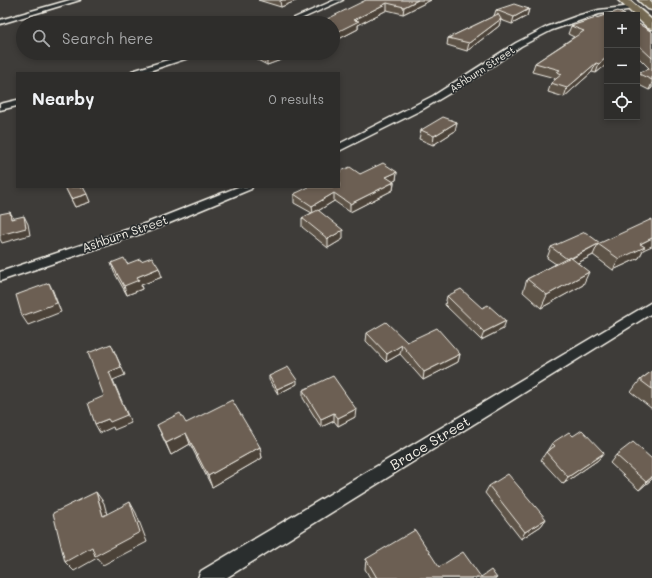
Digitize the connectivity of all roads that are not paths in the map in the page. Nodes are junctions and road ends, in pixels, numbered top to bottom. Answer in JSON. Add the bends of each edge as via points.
{"nodes":[{"id":1,"x":77,"y":0,"type":"edge"},
{"id":2,"x":340,"y":0,"type":"edge"},
{"id":3,"x":623,"y":0,"type":"edge"},
{"id":4,"x":632,"y":4,"type":"edge"},
{"id":5,"x":648,"y":4,"type":"edge"},
{"id":6,"x":652,"y":14,"type":"edge"},
{"id":7,"x":21,"y":16,"type":"edge"},
{"id":8,"x":302,"y":16,"type":"edge"},
{"id":9,"x":16,"y":17,"type":"edge"},
{"id":10,"x":0,"y":22,"type":"edge"},
{"id":11,"x":652,"y":26,"type":"edge"},
{"id":12,"x":177,"y":60,"type":"edge"},
{"id":13,"x":138,"y":72,"type":"edge"},
{"id":14,"x":16,"y":103,"type":"edge"},
{"id":15,"x":0,"y":107,"type":"edge"},
{"id":16,"x":340,"y":148,"type":"edge"},
{"id":17,"x":246,"y":188,"type":"edge"},
{"id":18,"x":0,"y":277,"type":"edge"},
{"id":19,"x":652,"y":307,"type":"edge"},
{"id":20,"x":208,"y":578,"type":"edge"}],
"edges":[{"from":1,"to":7,"type":"street"},
{"from":2,"to":8,"type":"street"},
{"from":3,"to":4,"type":"main road"},
{"from":4,"to":5,"type":"main road"},
{"from":4,"to":6,"type":"main road"},
{"from":4,"to":11,"type":"main road"},
{"from":4,"to":16,"type":"street","name":"Ashburn Street","via":[[548,29],[391,124]]},
{"from":9,"to":10,"type":"street"},
{"from":12,"to":13,"type":"street"},
{"from":14,"to":15,"type":"street"},
{"from":17,"to":18,"type":"street","name":"Ashburn Street","via":[[151,226]]},
{"from":19,"to":20,"type":"street","name":"Brace Street"}]}
